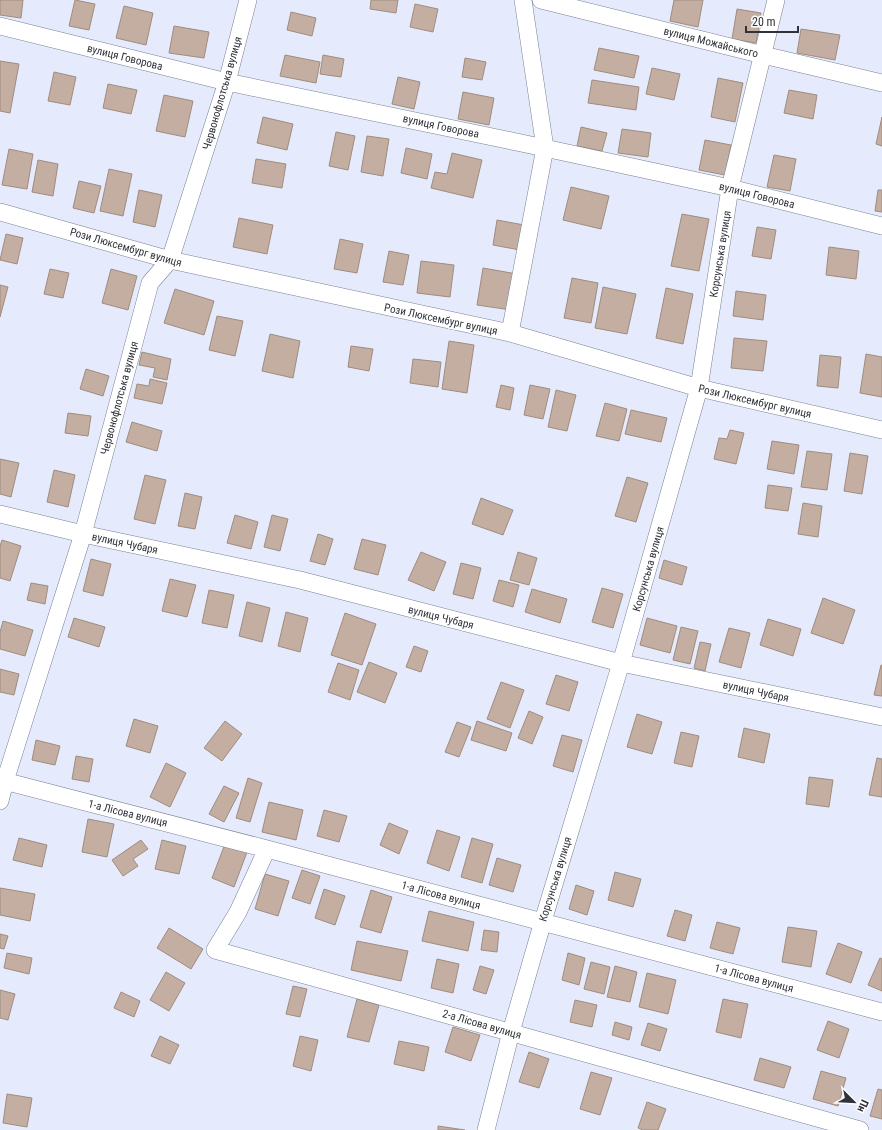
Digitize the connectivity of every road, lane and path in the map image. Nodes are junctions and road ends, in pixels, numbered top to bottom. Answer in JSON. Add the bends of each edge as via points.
{"nodes":[{"id":1,"x":248,"y":0,"type":"edge"},
{"id":2,"x":523,"y":0,"type":"edge"},
{"id":3,"x":541,"y":0,"type":"edge"},
{"id":4,"x":776,"y":0,"type":"edge"},
{"id":5,"x":0,"y":26,"type":"edge"},
{"id":6,"x":763,"y":55,"type":"junction"},
{"id":7,"x":227,"y":82,"type":"junction"},
{"id":8,"x":882,"y":83,"type":"edge"},
{"id":9,"x":544,"y":148,"type":"junction"},
{"id":10,"x":730,"y":188,"type":"junction"},
{"id":11,"x":0,"y":212,"type":"edge"},
{"id":12,"x":882,"y":226,"type":"edge"},
{"id":13,"x":170,"y":260,"type":"junction"},
{"id":14,"x":510,"y":334,"type":"junction"},
{"id":15,"x":699,"y":388,"type":"junction"},
{"id":16,"x":882,"y":430,"type":"edge"},
{"id":17,"x":0,"y":514,"type":"edge"},
{"id":18,"x":82,"y":534,"type":"junction"},
{"id":19,"x":621,"y":663,"type":"junction"},
{"id":20,"x":882,"y":717,"type":"edge"},
{"id":21,"x":2,"y":781,"type":"edge"},
{"id":22,"x":0,"y":801,"type":"edge"},
{"id":23,"x":267,"y":849,"type":"junction"},
{"id":24,"x":543,"y":921,"type":"junction"},
{"id":25,"x":882,"y":1012,"type":"edge"},
{"id":26,"x":511,"y":1032,"type":"junction"},
{"id":27,"x":486,"y":1130,"type":"edge"},
{"id":28,"x":860,"y":1130,"type":"edge"}],
"edges":[{"from":1,"to":7,"type":"street","name":"Червонофлотська вулиця"},
{"from":2,"to":9,"type":"street"},
{"from":3,"to":6,"type":"street","name":"вулиця Можайського"},
{"from":4,"to":6,"type":"street","name":"Корсунська вулиця"},
{"from":5,"to":7,"type":"street","name":"вулиця Говорова"},
{"from":6,"to":8,"type":"street","name":"вулиця Можайського"},
{"from":6,"to":10,"type":"street","name":"Корсунська вулиця"},
{"from":7,"to":9,"type":"street","name":"вулиця Говорова"},
{"from":7,"to":13,"type":"street","name":"Червонофлотська вулиця"},
{"from":9,"to":10,"type":"street","name":"вулиця Говорова"},
{"from":9,"to":14,"type":"street"},
{"from":10,"to":12,"type":"street","name":"вулиця Говорова"},
{"from":10,"to":15,"type":"street","name":"Корсунська вулиця"},
{"from":11,"to":13,"type":"street","name":"Рози Люксембург вулиця"},
{"from":13,"to":14,"type":"street","name":"Рози Люксембург вулиця"},
{"from":13,"to":18,"type":"street","name":"Червонофлотська вулиця","via":[[150,283]]},
{"from":14,"to":15,"type":"street","name":"Рози Люксембург вулиця"},
{"from":15,"to":16,"type":"street","name":"Рози Люксембург вулиця"},
{"from":15,"to":19,"type":"street","name":"Корсунська вулиця"},
{"from":17,"to":18,"type":"street","name":"вулиця Чубаря"},
{"from":18,"to":19,"type":"street","name":"вулиця Чубаря","via":[[300,580]]},
{"from":18,"to":21,"type":"street","name":"Червонофлотська вулиця"},
{"from":19,"to":20,"type":"street","name":"вулиця Чубаря"},
{"from":19,"to":24,"type":"street","name":"Корсунська вулиця"},
{"from":21,"to":22,"type":"street","name":"Червонофлотська вулиця"},
{"from":21,"to":23,"type":"street","name":"1-а Лісова вулиця"},
{"from":23,"to":24,"type":"street","name":"1-а Лісова вулиця"},
{"from":23,"to":26,"type":"street","name":"2-а Лісова вулиця","via":[[238,912],[215,950]]},
{"from":24,"to":25,"type":"street","name":"1-а Лісова вулиця"},
{"from":24,"to":26,"type":"street","name":"Корсунська вулиця"},
{"from":26,"to":27,"type":"street","name":"Корсунська вулиця"},
{"from":26,"to":28,"type":"street","name":"2-а Лісова вулиця"}]}
